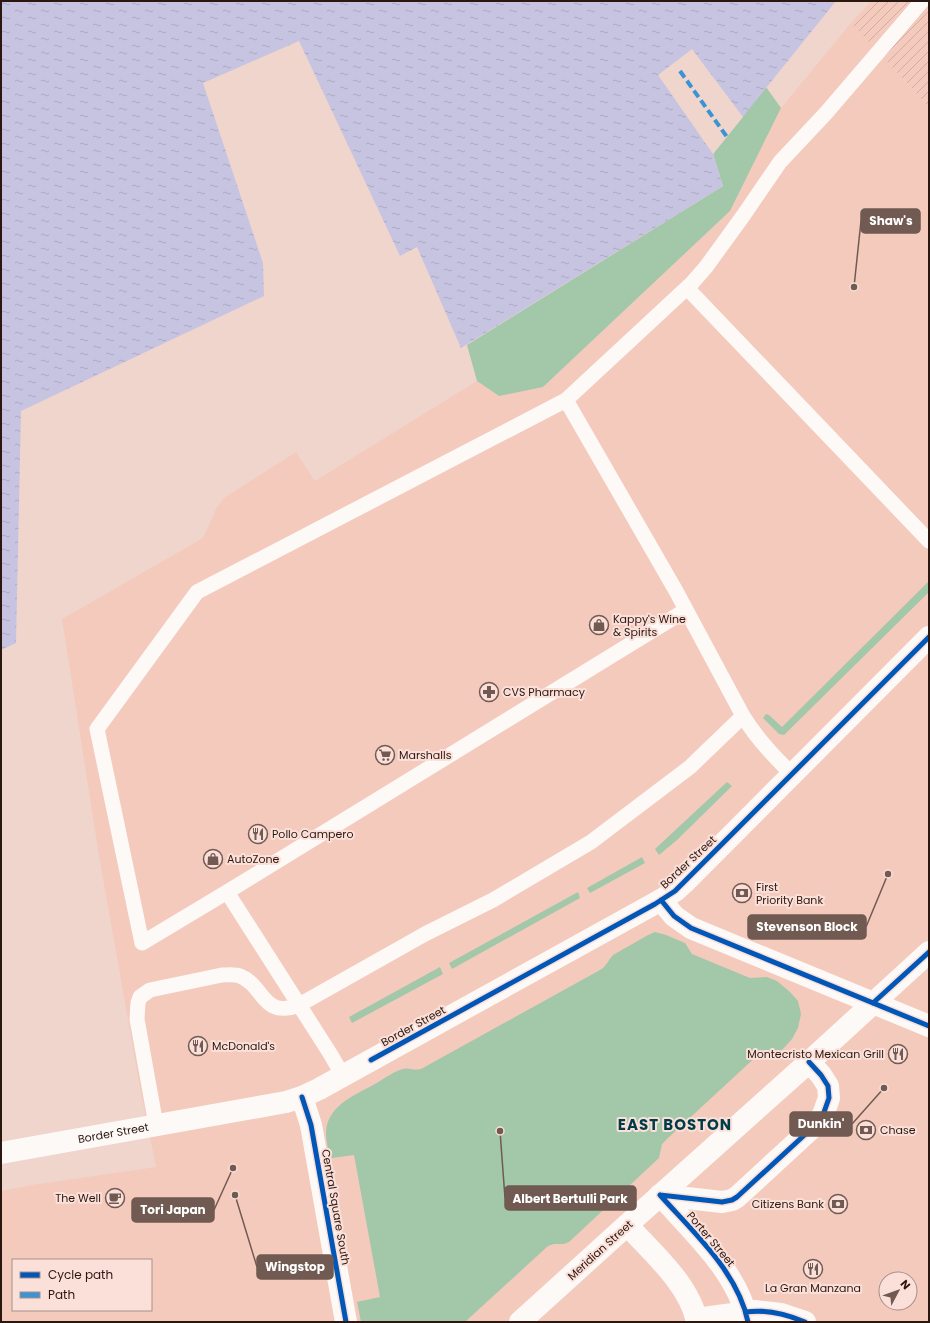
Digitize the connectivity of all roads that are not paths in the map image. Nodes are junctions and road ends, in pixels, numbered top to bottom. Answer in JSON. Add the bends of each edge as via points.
{"nodes":[{"id":1,"x":922,"y":1,"type":"edge"},
{"id":2,"x":687,"y":288,"type":"junction"},
{"id":3,"x":566,"y":400,"type":"junction"},
{"id":4,"x":929,"y":541,"type":"edge"},
{"id":5,"x":686,"y":610,"type":"junction"},
{"id":6,"x":929,"y":637,"type":"edge"},
{"id":7,"x":743,"y":716,"type":"junction"},
{"id":8,"x":792,"y":774,"type":"junction"},
{"id":9,"x":227,"y":892,"type":"junction"},
{"id":10,"x":661,"y":900,"type":"junction"},
{"id":11,"x":929,"y":952,"type":"edge"},
{"id":12,"x":873,"y":1004,"type":"junction"},
{"id":13,"x":299,"y":1005,"type":"junction"},
{"id":14,"x":929,"y":1026,"type":"edge"},
{"id":15,"x":809,"y":1062,"type":"junction"},
{"id":16,"x":343,"y":1076,"type":"junction"},
{"id":17,"x":302,"y":1097,"type":"junction"},
{"id":18,"x":156,"y":1125,"type":"junction"},
{"id":19,"x":1,"y":1153,"type":"edge"},
{"id":20,"x":660,"y":1195,"type":"junction"},
{"id":21,"x":627,"y":1225,"type":"junction"},
{"id":22,"x":747,"y":1317,"type":"edge"},
{"id":23,"x":696,"y":1321,"type":"edge"},
{"id":24,"x":346,"y":1322,"type":"edge"},
{"id":25,"x":520,"y":1322,"type":"edge"},
{"id":26,"x":805,"y":1322,"type":"edge"}],
"edges":[{"from":1,"to":2,"type":"lane","via":[[826,113],[780,162],[706,266]]},
{"from":2,"to":3,"type":"lane"},
{"from":2,"to":4,"type":"lane"},
{"from":3,"to":5,"type":"lane"},
{"from":3,"to":9,"type":"lane","via":[[197,592],[97,729],[142,943]]},
{"from":5,"to":7,"type":"lane"},
{"from":5,"to":9,"type":"lane"},
{"from":6,"to":8,"type":"main road","name":"Border Street"},
{"from":7,"to":8,"type":"lane","via":[[753,733]]},
{"from":7,"to":13,"type":"lane","via":[[690,767],[591,842],[493,900],[425,934]]},
{"from":8,"to":10,"type":"main road","name":"Border Street","via":[[686,881]]},
{"from":9,"to":13,"type":"lane"},
{"from":10,"to":12,"type":"main road","via":[[674,916],[691,928]]},
{"from":10,"to":16,"type":"main road","name":"Border Street"},
{"from":11,"to":12,"type":"main road","name":"Meridian Street"},
{"from":12,"to":14,"type":"main road"},
{"from":12,"to":15,"type":"main road","name":"Meridian Street"},
{"from":13,"to":16,"type":"lane"},
{"from":13,"to":18,"type":"lane","via":[[279,1008],[264,999],[246,980],[233,974],[150,990],[140,997],[137,1019]]},
{"from":15,"to":20,"type":"main road","name":"Meridian Street"},
{"from":15,"to":20,"type":"main road","via":[[828,1086],[829,1098],[823,1115],[812,1129],[736,1197],[722,1202]]},
{"from":16,"to":17,"type":"main road","name":"Border Street"},
{"from":17,"to":18,"type":"main road","name":"Border Street"},
{"from":17,"to":24,"type":"main road","name":"Central Square South","via":[[311,1125]]},
{"from":18,"to":19,"type":"main road","name":"Border Street"},
{"from":20,"to":21,"type":"main road","name":"Meridian Street"},
{"from":20,"to":22,"type":"main road","name":"Porter Street","via":[[729,1275]]},
{"from":21,"to":23,"type":"main road","via":[[681,1286],[694,1309]]},
{"from":21,"to":25,"type":"main road","name":"Meridian Street"},
{"from":22,"to":23,"type":"main road"},
{"from":22,"to":26,"type":"main road","via":[[760,1311]]}]}
